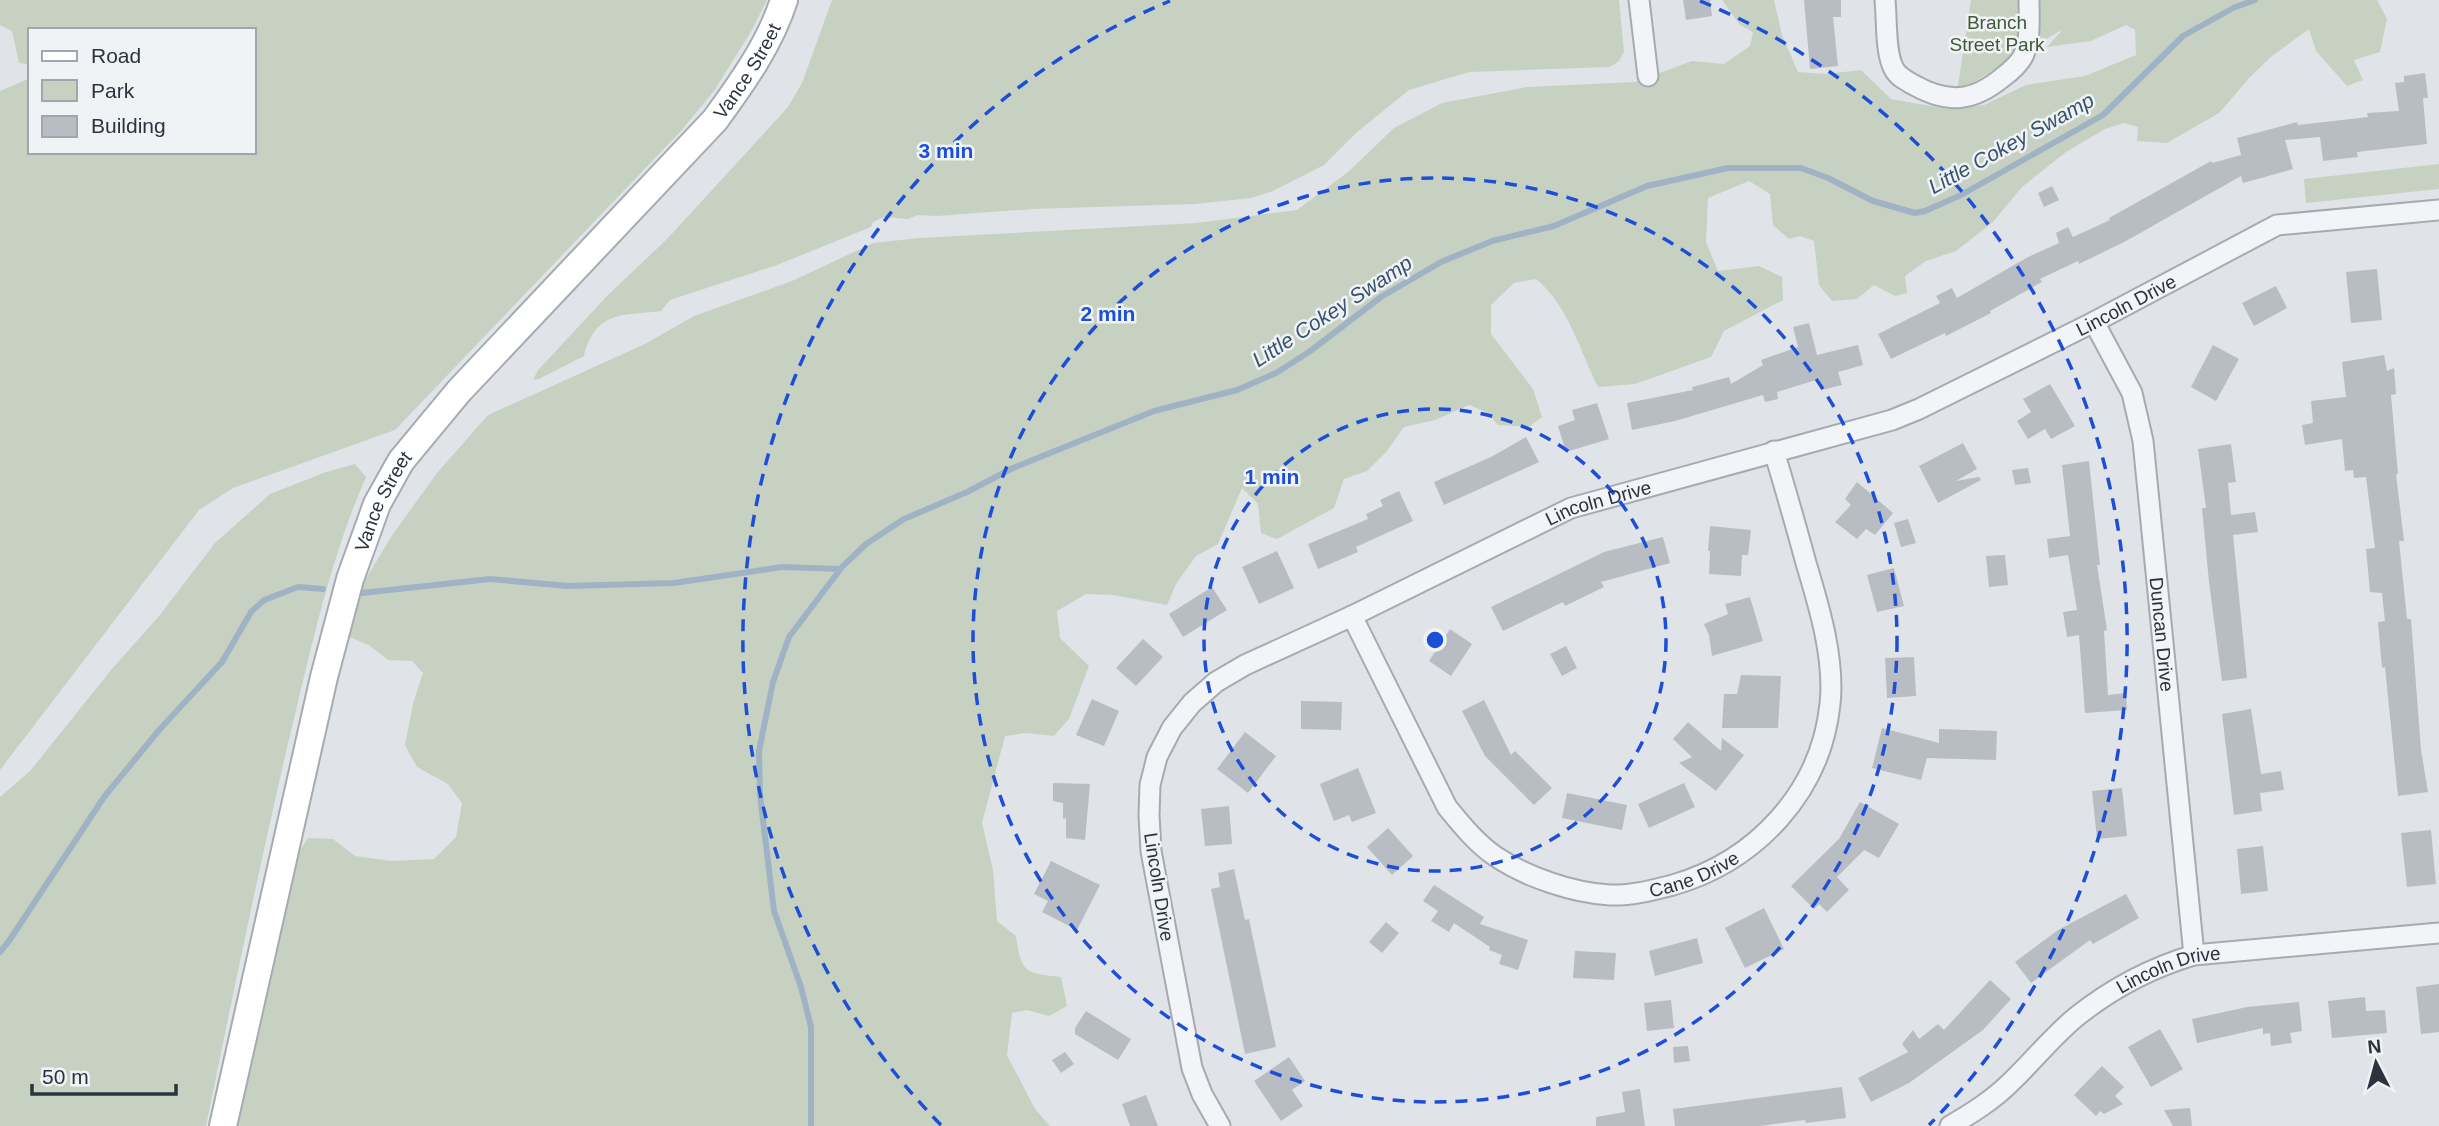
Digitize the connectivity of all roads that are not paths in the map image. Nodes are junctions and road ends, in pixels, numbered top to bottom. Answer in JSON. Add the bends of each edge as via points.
{"nodes":[{"id":1,"x":784,"y":0,"type":"edge"},
{"id":2,"x":1639,"y":0,"type":"edge"},
{"id":3,"x":1885,"y":0,"type":"edge"},
{"id":4,"x":2029,"y":0,"type":"edge"},
{"id":5,"x":1648,"y":76,"type":"dead end"},
{"id":6,"x":2439,"y":210,"type":"edge"},
{"id":7,"x":2094,"y":321,"type":"junction"},
{"id":8,"x":1774,"y":451,"type":"junction"},
{"id":9,"x":1352,"y":616,"type":"junction"},
{"id":10,"x":2439,"y":933,"type":"edge"},
{"id":11,"x":2194,"y":956,"type":"junction"},
{"id":12,"x":223,"y":1126,"type":"edge"},
{"id":13,"x":1220,"y":1126,"type":"edge"},
{"id":14,"x":1950,"y":1126,"type":"edge"}],
"edges":[{"from":1,"to":12,"type":"street","name":"Vance Street","via":[[761,50],[715,120],[459,391],[401,461],[381,495],[350,579],[324,677]]},
{"from":2,"to":5,"type":"street"},
{"from":3,"to":4,"type":"street","via":[[1895,73],[1939,97],[1962,99],[1989,89],[2024,54]]},
{"from":6,"to":7,"type":"street","name":"Lincoln Drive","via":[[2277,225]]},
{"from":7,"to":8,"type":"street","name":"Lincoln Drive","via":[[1919,410]]},
{"from":7,"to":11,"type":"street","name":"Duncan Drive","via":[[2132,393],[2143,441]]},
{"from":8,"to":9,"type":"street","name":"Lincoln Drive","via":[[1571,508]]},
{"from":8,"to":9,"type":"street","name":"Cane Drive","via":[[1820,612],[1828,657],[1830,703],[1822,745],[1805,783],[1756,843],[1723,866],[1688,880],[1650,891],[1610,895],[1529,874],[1496,856],[1447,807]]},
{"from":9,"to":13,"type":"street","name":"Lincoln Drive","via":[[1216,682],[1172,728],[1157,757],[1150,785],[1151,851],[1192,1068]]},
{"from":10,"to":11,"type":"street","name":"Lincoln Drive"},
{"from":11,"to":14,"type":"street","name":"Lincoln Drive","via":[[2169,963],[2104,996],[1980,1109]]}]}
